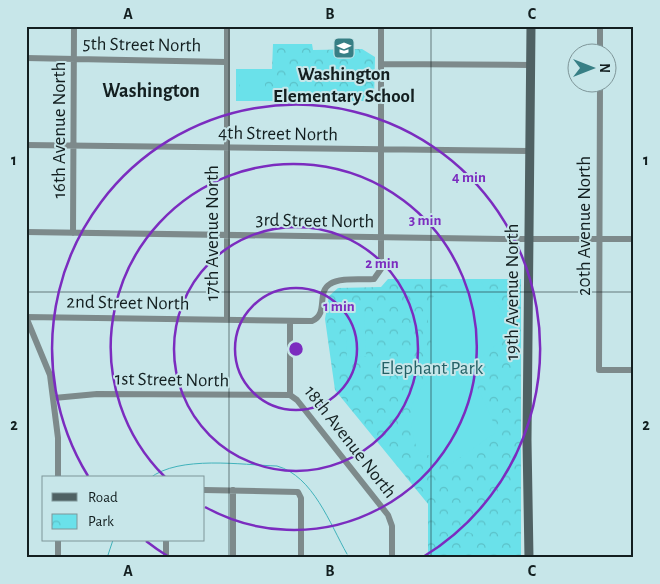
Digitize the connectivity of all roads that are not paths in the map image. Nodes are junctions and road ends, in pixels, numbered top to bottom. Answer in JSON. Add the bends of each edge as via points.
{"nodes":[{"id":1,"x":74,"y":26,"type":"edge"},
{"id":2,"x":227,"y":26,"type":"edge"},
{"id":3,"x":381,"y":26,"type":"edge"},
{"id":4,"x":531,"y":26,"type":"edge"},
{"id":5,"x":600,"y":26,"type":"edge"},
{"id":6,"x":600,"y":42,"type":"edge"},
{"id":7,"x":26,"y":58,"type":"edge"},
{"id":8,"x":74,"y":59,"type":"junction"},
{"id":9,"x":226,"y":62,"type":"junction"},
{"id":10,"x":381,"y":64,"type":"junction"},
{"id":11,"x":530,"y":65,"type":"junction"},
{"id":12,"x":600,"y":92,"type":"edge"},
{"id":13,"x":26,"y":145,"type":"edge"},
{"id":14,"x":73,"y":146,"type":"junction"},
{"id":15,"x":227,"y":149,"type":"junction"},
{"id":16,"x":380,"y":150,"type":"junction"},
{"id":17,"x":529,"y":151,"type":"junction"},
{"id":18,"x":26,"y":232,"type":"edge"},
{"id":19,"x":73,"y":233,"type":"junction"},
{"id":20,"x":227,"y":235,"type":"junction"},
{"id":21,"x":380,"y":237,"type":"junction"},
{"id":22,"x":529,"y":239,"type":"junction"},
{"id":23,"x":599,"y":239,"type":"junction"},
{"id":24,"x":634,"y":239,"type":"edge"},
{"id":25,"x":26,"y":317,"type":"edge"},
{"id":26,"x":228,"y":320,"type":"junction"},
{"id":27,"x":290,"y":321,"type":"junction"},
{"id":28,"x":634,"y":370,"type":"edge"},
{"id":29,"x":290,"y":395,"type":"junction"},
{"id":30,"x":54,"y":398,"type":"junction"},
{"id":31,"x":58,"y":476,"type":"edge"},
{"id":32,"x":205,"y":490,"type":"edge"},
{"id":33,"x":234,"y":490,"type":"junction"},
{"id":34,"x":58,"y":542,"type":"edge"},
{"id":35,"x":166,"y":542,"type":"edge"},
{"id":36,"x":58,"y":558,"type":"edge"},
{"id":37,"x":166,"y":558,"type":"edge"},
{"id":38,"x":234,"y":558,"type":"edge"},
{"id":39,"x":301,"y":558,"type":"edge"},
{"id":40,"x":392,"y":558,"type":"edge"},
{"id":41,"x":529,"y":558,"type":"edge"}],
"edges":[{"from":1,"to":8,"type":"street","name":"16th Avenue North"},
{"from":2,"to":9,"type":"street","name":"17th Avenue North"},
{"from":3,"to":10,"type":"street"},
{"from":4,"to":11,"type":"street","name":"19th Avenue North"},
{"from":5,"to":6,"type":"street"},
{"from":7,"to":8,"type":"street","name":"5th Street North"},
{"from":8,"to":9,"type":"street","name":"5th Street North"},
{"from":8,"to":14,"type":"street","name":"16th Avenue North"},
{"from":9,"to":15,"type":"street","name":"17th Avenue North"},
{"from":10,"to":11,"type":"street"},
{"from":10,"to":16,"type":"street"},
{"from":11,"to":17,"type":"street","name":"19th Avenue North"},
{"from":12,"to":23,"type":"street","name":"20th Avenue North"},
{"from":13,"to":14,"type":"street","name":"4th Street North"},
{"from":14,"to":15,"type":"street","name":"4th Street North"},
{"from":14,"to":19,"type":"street","name":"16th Avenue North"},
{"from":15,"to":16,"type":"street","name":"4th Street North"},
{"from":15,"to":20,"type":"street","name":"17th Avenue North"},
{"from":16,"to":17,"type":"street","name":"4th Street North"},
{"from":16,"to":21,"type":"street"},
{"from":17,"to":22,"type":"street","name":"19th Avenue North"},
{"from":18,"to":19,"type":"street","name":"3rd Street North"},
{"from":19,"to":20,"type":"street","name":"3rd Street North"},
{"from":20,"to":21,"type":"street","name":"3rd Street North"},
{"from":20,"to":26,"type":"street","name":"17th Avenue North"},
{"from":21,"to":22,"type":"street","name":"3rd Street North"},
{"from":21,"to":27,"type":"street","via":[[378,276],[328,284],[323,293],[319,318]]},
{"from":22,"to":23,"type":"street","name":"3rd Street North"},
{"from":22,"to":41,"type":"street","name":"19th Avenue North"},
{"from":23,"to":24,"type":"street","name":"3rd Street North"},
{"from":23,"to":28,"type":"street","name":"20th Avenue North","via":[[599,370]]},
{"from":25,"to":26,"type":"street","name":"2nd Street North"},
{"from":25,"to":30,"type":"street","via":[[50,375]]},
{"from":26,"to":27,"type":"street","name":"2nd Street North"},
{"from":27,"to":29,"type":"street","name":"18th Avenue North"},
{"from":29,"to":30,"type":"street","name":"1st Street North","via":[[96,394]]},
{"from":29,"to":40,"type":"street","name":"18th Avenue North","via":[[388,515],[392,526]]},
{"from":30,"to":31,"type":"street"},
{"from":32,"to":33,"type":"street"},
{"from":33,"to":38,"type":"street"},
{"from":33,"to":39,"type":"street","via":[[298,492],[301,498]]},
{"from":34,"to":36,"type":"street"},
{"from":35,"to":37,"type":"street"}]}
